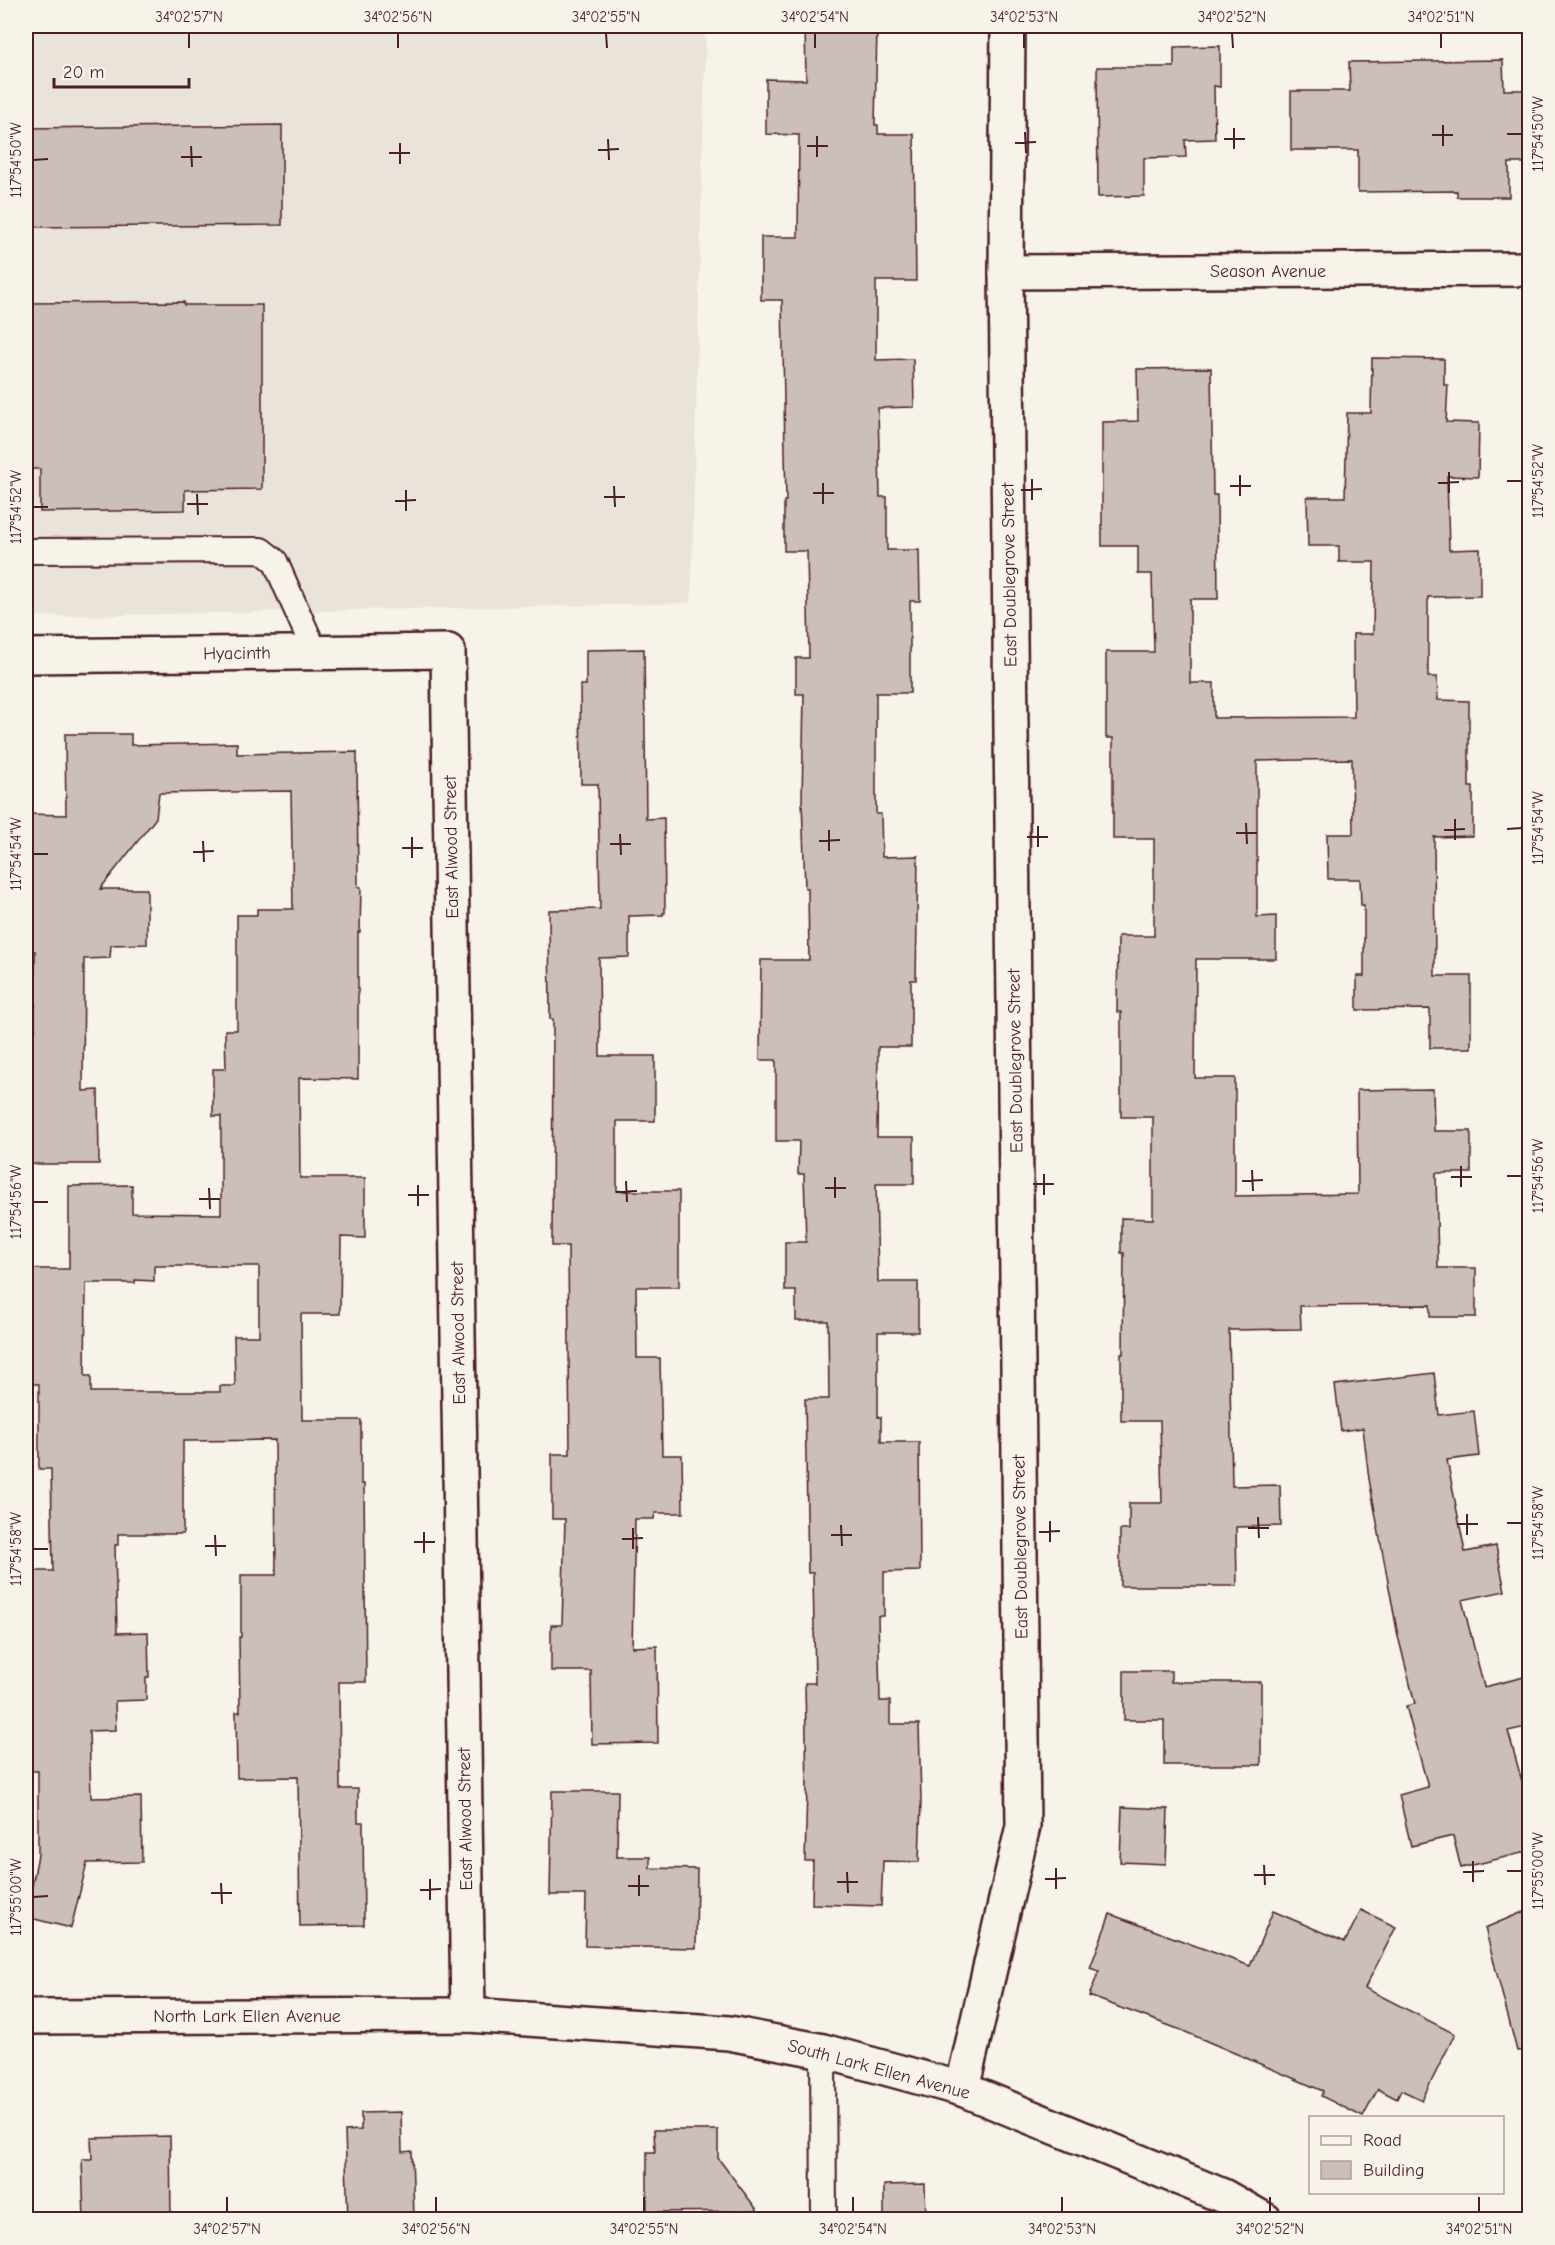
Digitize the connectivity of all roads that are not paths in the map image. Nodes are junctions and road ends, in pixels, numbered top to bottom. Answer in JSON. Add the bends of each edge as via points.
{"nodes":[{"id":1,"x":1008,"y":26,"type":"edge"},
{"id":2,"x":1530,"y":269,"type":"edge"},
{"id":3,"x":1006,"y":272,"type":"junction"},
{"id":4,"x":26,"y":551,"type":"edge"},
{"id":5,"x":448,"y":651,"type":"joint"},
{"id":6,"x":315,"y":652,"type":"junction"},
{"id":7,"x":26,"y":656,"type":"edge"},
{"id":8,"x":468,"y":2015,"type":"junction"},
{"id":9,"x":26,"y":2017,"type":"edge"},
{"id":10,"x":823,"y":2051,"type":"junction"},
{"id":11,"x":962,"y":2089,"type":"junction"},
{"id":12,"x":824,"y":2220,"type":"edge"},
{"id":13,"x":1265,"y":2220,"type":"edge"}],
"edges":[{"from":1,"to":3,"type":"street","name":"East Doublegrove Street"},
{"from":2,"to":3,"type":"street","name":"Season Avenue"},
{"from":3,"to":11,"type":"street","name":"East Doublegrove Street","via":[[1023,1826]]},
{"from":4,"to":6,"type":"lane","via":[[261,550],[275,561]]},
{"from":5,"to":6,"type":"street","name":"Hyacinth"},
{"from":5,"to":8,"type":"street","name":"East Alwood Street"},
{"from":6,"to":7,"type":"street","name":"Hyacinth"},
{"from":8,"to":9,"type":"street","name":"North Lark Ellen Avenue"},
{"from":8,"to":10,"type":"street","name":"South Lark Ellen Avenue","via":[[729,2033]]},
{"from":10,"to":11,"type":"street","name":"South Lark Ellen Avenue"},
{"from":10,"to":12,"type":"lane"},
{"from":11,"to":13,"type":"street","name":"South Lark Ellen Avenue","via":[[1223,2196]]}]}
